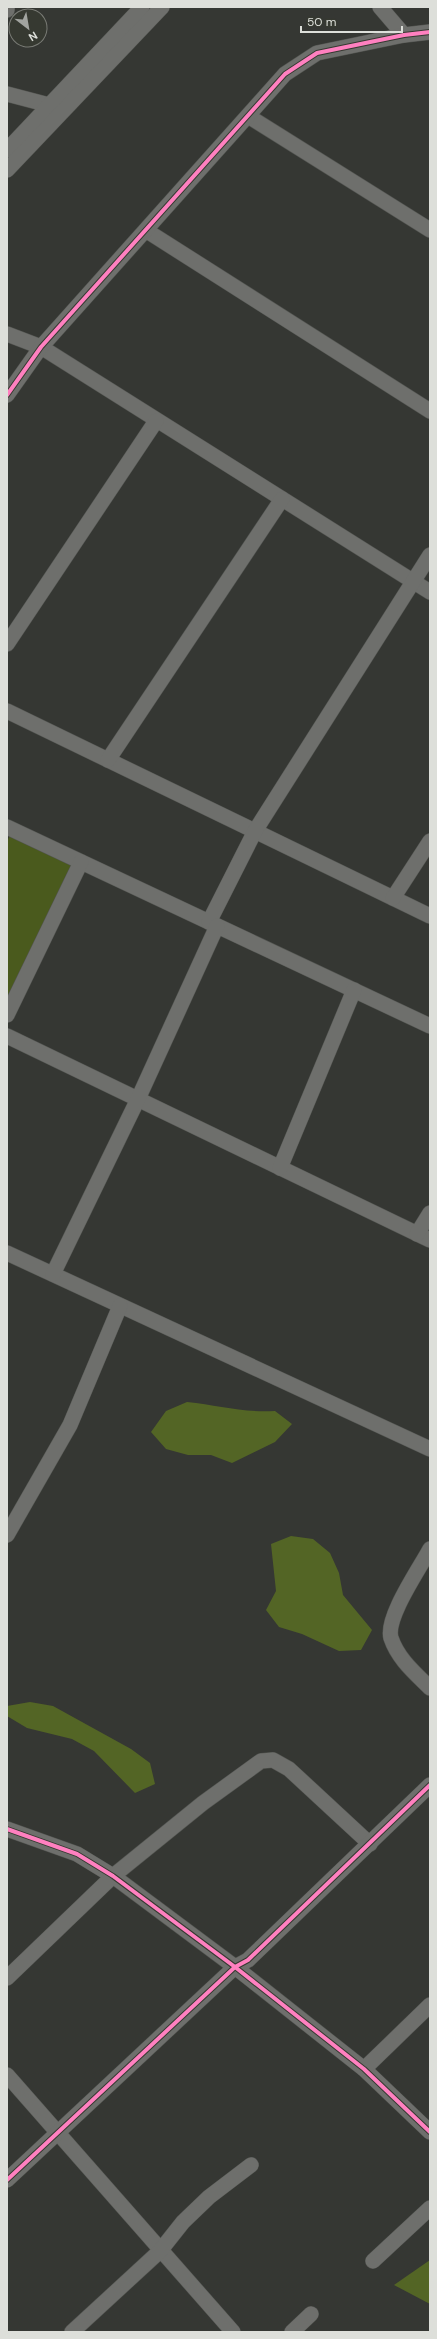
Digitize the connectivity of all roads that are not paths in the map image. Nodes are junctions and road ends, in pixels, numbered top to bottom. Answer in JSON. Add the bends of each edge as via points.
{"nodes":[{"id":1,"x":7,"y":7,"type":"edge"},
{"id":2,"x":142,"y":7,"type":"edge"},
{"id":3,"x":162,"y":7,"type":"edge"},
{"id":4,"x":380,"y":7,"type":"edge"},
{"id":5,"x":7,"y":10,"type":"edge"},
{"id":6,"x":430,"y":32,"type":"edge"},
{"id":7,"x":404,"y":35,"type":"junction"},
{"id":8,"x":7,"y":94,"type":"edge"},
{"id":9,"x":49,"y":104,"type":"junction"},
{"id":10,"x":248,"y":116,"type":"junction"},
{"id":11,"x":7,"y":150,"type":"edge"},
{"id":12,"x":7,"y":170,"type":"edge"},
{"id":13,"x":430,"y":230,"type":"edge"},
{"id":14,"x":147,"y":231,"type":"junction"},
{"id":15,"x":7,"y":334,"type":"edge"},
{"id":16,"x":41,"y":347,"type":"junction"},
{"id":17,"x":7,"y":396,"type":"edge"},
{"id":18,"x":430,"y":411,"type":"edge"},
{"id":19,"x":156,"y":421,"type":"junction"},
{"id":20,"x":282,"y":499,"type":"junction"},
{"id":21,"x":430,"y":555,"type":"edge"},
{"id":22,"x":414,"y":581,"type":"junction"},
{"id":23,"x":430,"y":592,"type":"edge"},
{"id":24,"x":7,"y":644,"type":"edge"},
{"id":25,"x":7,"y":711,"type":"edge"},
{"id":26,"x":108,"y":760,"type":"junction"},
{"id":27,"x":7,"y":827,"type":"edge"},
{"id":28,"x":255,"y":831,"type":"junction"},
{"id":29,"x":430,"y":841,"type":"edge"},
{"id":30,"x":81,"y":862,"type":"junction"},
{"id":31,"x":393,"y":898,"type":"junction"},
{"id":32,"x":430,"y":916,"type":"edge"},
{"id":33,"x":213,"y":924,"type":"junction"},
{"id":34,"x":354,"y":990,"type":"junction"},
{"id":35,"x":7,"y":1015,"type":"edge"},
{"id":36,"x":430,"y":1026,"type":"edge"},
{"id":37,"x":7,"y":1036,"type":"edge"},
{"id":38,"x":138,"y":1099,"type":"junction"},
{"id":39,"x":280,"y":1168,"type":"junction"},
{"id":40,"x":430,"y":1213,"type":"edge"},
{"id":41,"x":423,"y":1237,"type":"edge"},
{"id":42,"x":7,"y":1253,"type":"edge"},
{"id":43,"x":53,"y":1274,"type":"junction"},
{"id":44,"x":120,"y":1306,"type":"junction"},
{"id":45,"x":430,"y":1450,"type":"edge"},
{"id":46,"x":7,"y":1535,"type":"edge"},
{"id":47,"x":430,"y":1549,"type":"edge"},
{"id":48,"x":430,"y":1688,"type":"edge"},
{"id":49,"x":430,"y":1785,"type":"edge"},
{"id":50,"x":7,"y":1829,"type":"edge"},
{"id":51,"x":370,"y":1844,"type":"junction"},
{"id":52,"x":113,"y":1876,"type":"junction"},
{"id":53,"x":235,"y":1967,"type":"junction"},
{"id":54,"x":7,"y":1978,"type":"edge"},
{"id":55,"x":430,"y":2005,"type":"edge"},
{"id":56,"x":364,"y":2069,"type":"junction"},
{"id":57,"x":7,"y":2075,"type":"edge"},
{"id":58,"x":430,"y":2132,"type":"edge"},
{"id":59,"x":57,"y":2134,"type":"junction"},
{"id":60,"x":251,"y":2165,"type":"dead end"},
{"id":61,"x":7,"y":2180,"type":"edge"},
{"id":62,"x":430,"y":2208,"type":"edge"},
{"id":63,"x":160,"y":2251,"type":"junction"},
{"id":64,"x":373,"y":2261,"type":"dead end"},
{"id":65,"x":311,"y":2314,"type":"dead end"},
{"id":66,"x":72,"y":2332,"type":"edge"},
{"id":67,"x":232,"y":2332,"type":"edge"},
{"id":68,"x":292,"y":2332,"type":"edge"}],
"edges":[{"from":1,"to":5,"type":"street"},
{"from":2,"to":9,"type":"street"},
{"from":3,"to":12,"type":"street"},
{"from":4,"to":7,"type":"street"},
{"from":6,"to":7,"type":"street"},
{"from":7,"to":10,"type":"street","via":[[317,53],[285,74]]},
{"from":8,"to":9,"type":"street"},
{"from":9,"to":11,"type":"street"},
{"from":10,"to":13,"type":"street"},
{"from":10,"to":14,"type":"street"},
{"from":14,"to":16,"type":"street"},
{"from":14,"to":18,"type":"street"},
{"from":15,"to":16,"type":"street"},
{"from":16,"to":17,"type":"street"},
{"from":16,"to":19,"type":"street"},
{"from":19,"to":20,"type":"street"},
{"from":19,"to":24,"type":"street"},
{"from":20,"to":22,"type":"street"},
{"from":20,"to":26,"type":"street"},
{"from":21,"to":22,"type":"street"},
{"from":22,"to":23,"type":"street"},
{"from":22,"to":28,"type":"street"},
{"from":25,"to":26,"type":"street"},
{"from":26,"to":28,"type":"street"},
{"from":27,"to":30,"type":"street"},
{"from":28,"to":31,"type":"street"},
{"from":28,"to":33,"type":"street"},
{"from":29,"to":31,"type":"street"},
{"from":30,"to":33,"type":"street"},
{"from":30,"to":35,"type":"street"},
{"from":31,"to":32,"type":"street"},
{"from":33,"to":34,"type":"street"},
{"from":33,"to":38,"type":"street"},
{"from":34,"to":36,"type":"street"},
{"from":34,"to":39,"type":"street"},
{"from":37,"to":38,"type":"street"},
{"from":38,"to":39,"type":"street"},
{"from":38,"to":43,"type":"street"},
{"from":39,"to":41,"type":"street"},
{"from":40,"to":41,"type":"street"},
{"from":42,"to":43,"type":"street"},
{"from":43,"to":44,"type":"street"},
{"from":44,"to":45,"type":"street"},
{"from":44,"to":46,"type":"street","via":[[70,1425]]},
{"from":47,"to":48,"type":"street","via":[[392,1620],[391,1636],[403,1661]]},
{"from":49,"to":51,"type":"street"},
{"from":50,"to":52,"type":"street","via":[[77,1854]]},
{"from":51,"to":52,"type":"street","via":[[289,1769],[273,1760],[261,1761]]},
{"from":51,"to":53,"type":"street","via":[[248,1960]]},
{"from":52,"to":53,"type":"street"},
{"from":52,"to":54,"type":"street"},
{"from":53,"to":56,"type":"street"},
{"from":53,"to":59,"type":"street"},
{"from":55,"to":56,"type":"street"},
{"from":56,"to":58,"type":"street"},
{"from":57,"to":59,"type":"street"},
{"from":59,"to":61,"type":"street"},
{"from":59,"to":63,"type":"street"},
{"from":60,"to":63,"type":"street","via":[[209,2197],[183,2222]]},
{"from":62,"to":64,"type":"street"},
{"from":63,"to":66,"type":"street"},
{"from":63,"to":67,"type":"street"},
{"from":65,"to":68,"type":"street"}]}
